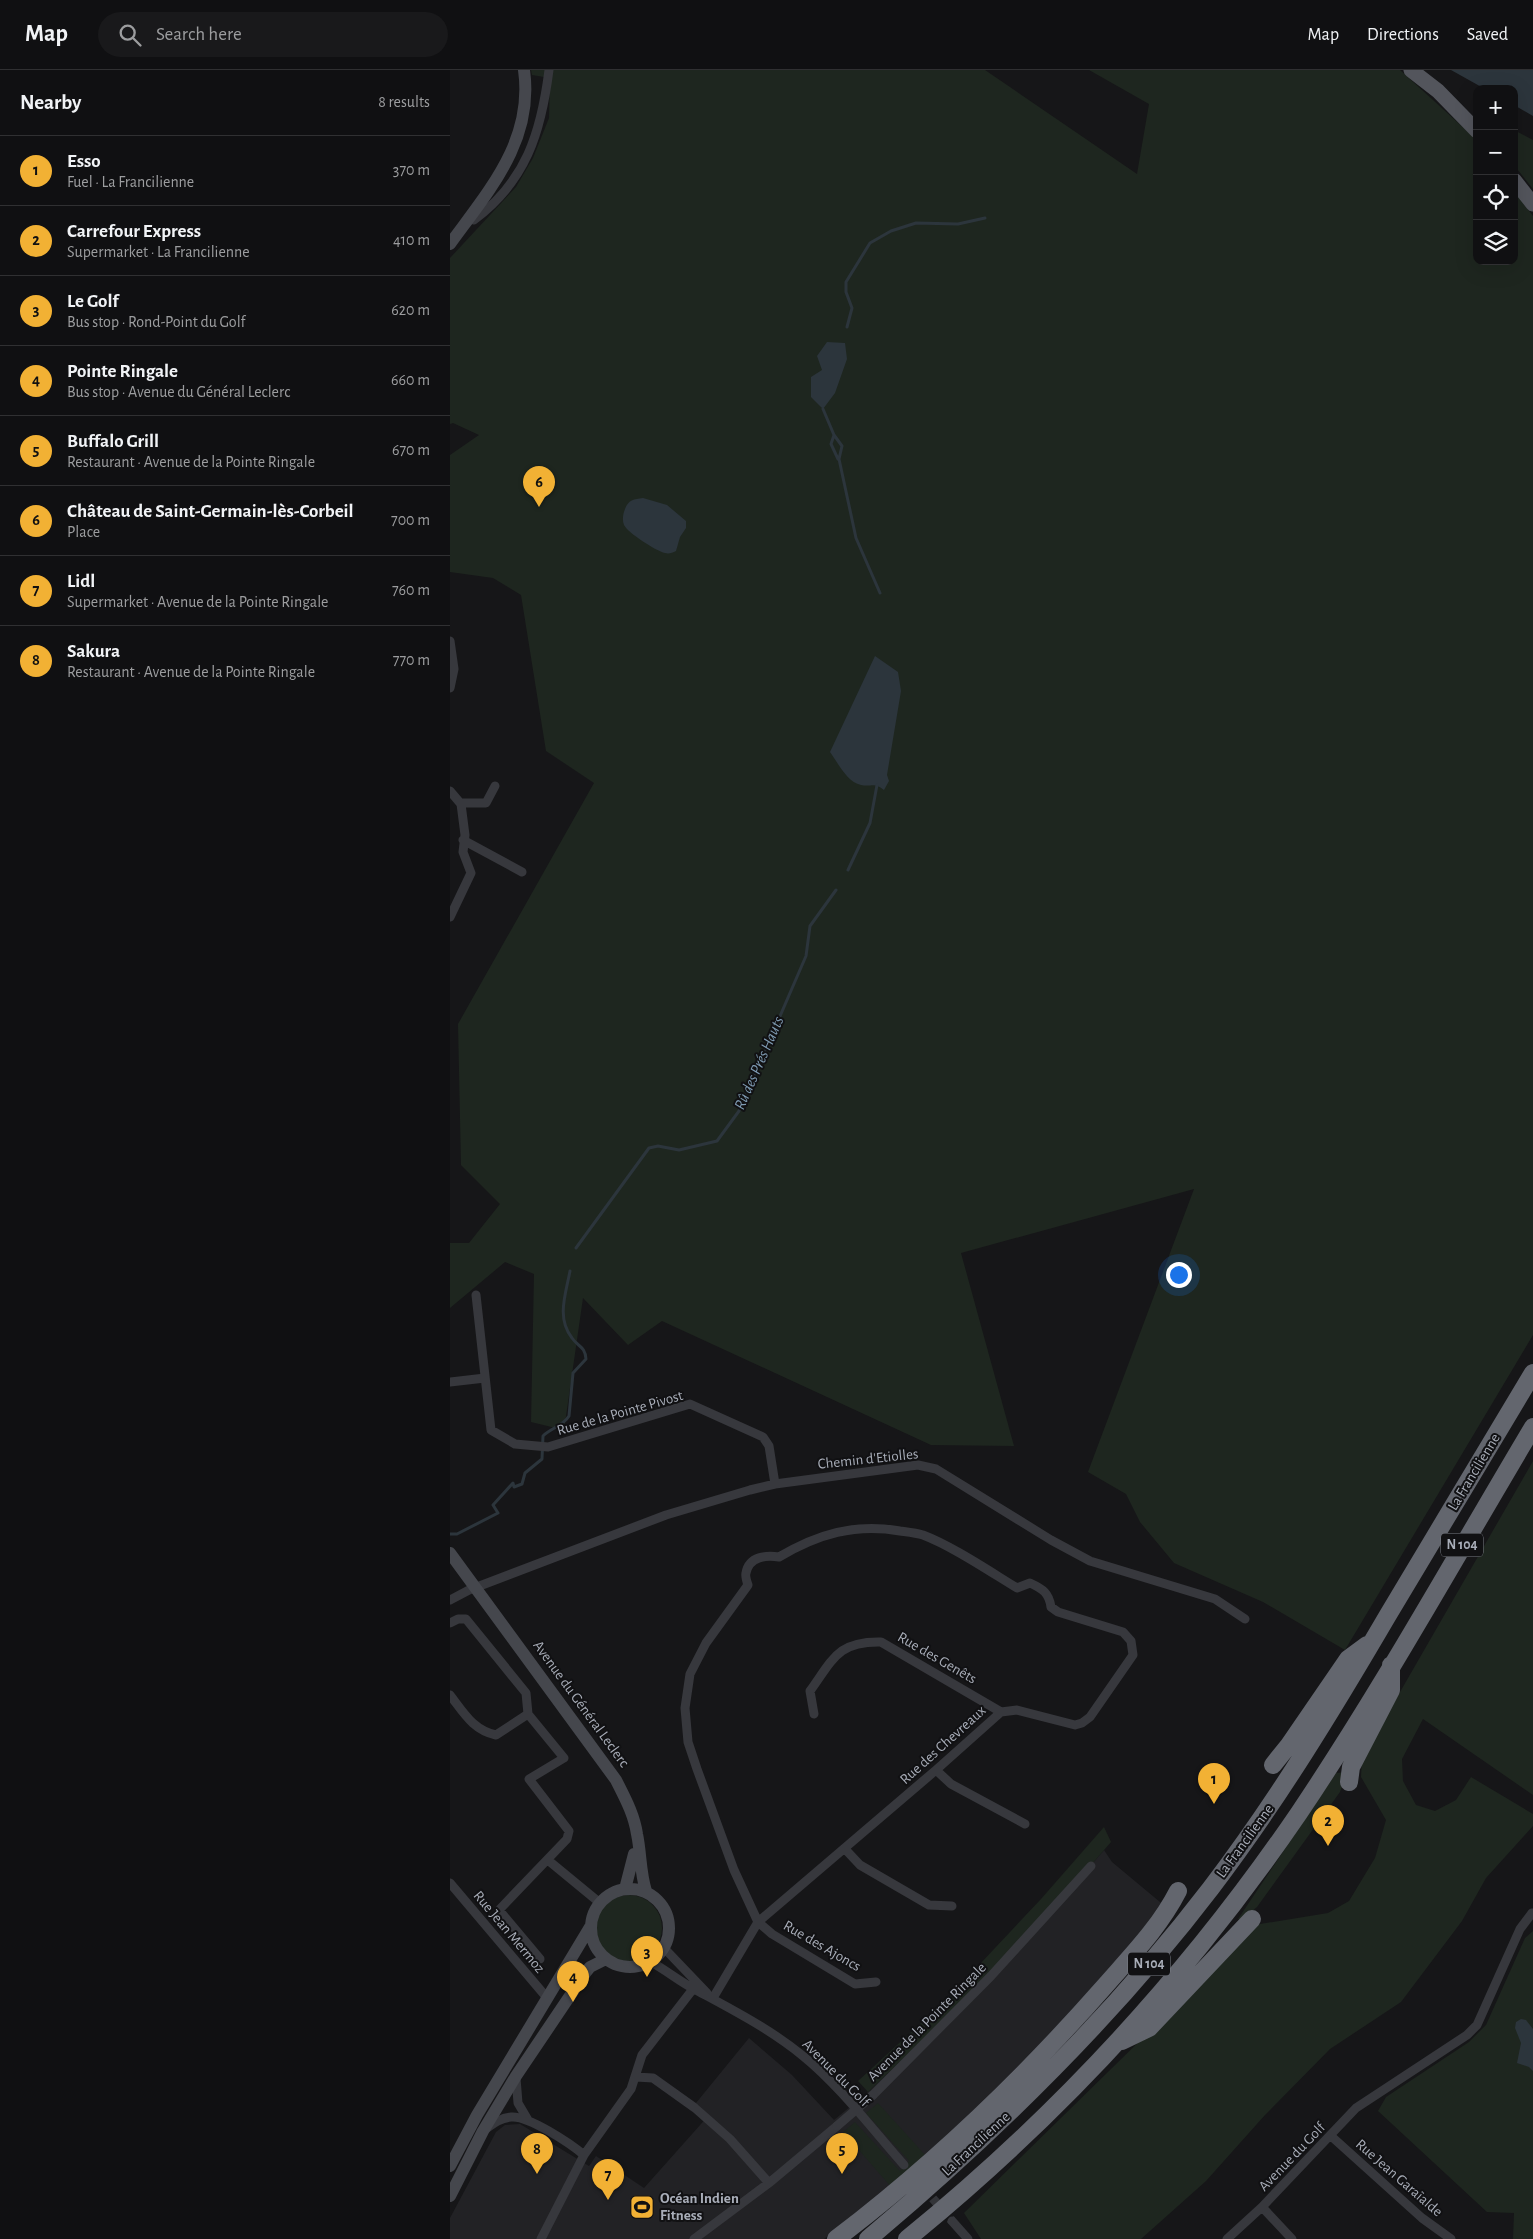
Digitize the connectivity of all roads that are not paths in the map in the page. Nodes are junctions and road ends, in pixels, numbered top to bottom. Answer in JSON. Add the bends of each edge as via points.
{"nodes":[{"id":1,"x":524,"y":70,"type":"edge"},
{"id":2,"x":549,"y":70,"type":"edge"},
{"id":3,"x":1411,"y":70,"type":"edge"},
{"id":4,"x":1476,"y":130,"type":"edge"},
{"id":5,"x":1518,"y":185,"type":"edge"},
{"id":6,"x":1533,"y":204,"type":"edge"},
{"id":7,"x":469,"y":218,"type":"junction"},
{"id":8,"x":450,"y":244,"type":"edge"},
{"id":9,"x":450,"y":641,"type":"edge"},
{"id":10,"x":450,"y":688,"type":"edge"},
{"id":11,"x":495,"y":786,"type":"dead end"},
{"id":12,"x":450,"y":791,"type":"edge"},
{"id":13,"x":460,"y":803,"type":"junction"},
{"id":14,"x":463,"y":840,"type":"junction"},
{"id":15,"x":522,"y":872,"type":"dead end"},
{"id":16,"x":450,"y":917,"type":"edge"},
{"id":17,"x":476,"y":1295,"type":"dead end"},
{"id":18,"x":1533,"y":1373,"type":"edge"},
{"id":19,"x":485,"y":1378,"type":"junction"},
{"id":20,"x":450,"y":1382,"type":"edge"},
{"id":21,"x":1533,"y":1427,"type":"edge"},
{"id":22,"x":775,"y":1484,"type":"junction"},
{"id":23,"x":450,"y":1553,"type":"edge"},
{"id":24,"x":450,"y":1564,"type":"edge"},
{"id":25,"x":472,"y":1589,"type":"junction"},
{"id":26,"x":450,"y":1600,"type":"edge"},
{"id":27,"x":1245,"y":1619,"type":"dead end"},
{"id":28,"x":450,"y":1623,"type":"edge"},
{"id":29,"x":1373,"y":1640,"type":"junction"},
{"id":30,"x":1391,"y":1664,"type":"junction"},
{"id":31,"x":450,"y":1695,"type":"edge"},
{"id":32,"x":1001,"y":1712,"type":"junction"},
{"id":33,"x":528,"y":1714,"type":"junction"},
{"id":34,"x":814,"y":1714,"type":"dead end"},
{"id":35,"x":1273,"y":1765,"type":"dead end"},
{"id":36,"x":936,"y":1770,"type":"junction"},
{"id":37,"x":1349,"y":1782,"type":"dead end"},
{"id":38,"x":1025,"y":1824,"type":"dead end"},
{"id":39,"x":845,"y":1849,"type":"junction"},
{"id":40,"x":549,"y":1861,"type":"junction"},
{"id":41,"x":1092,"y":1866,"type":"dead end"},
{"id":42,"x":450,"y":1883,"type":"edge"},
{"id":43,"x":626,"y":1889,"type":"junction"},
{"id":44,"x":646,"y":1891,"type":"junction"},
{"id":45,"x":1178,"y":1891,"type":"dead end"},
{"id":46,"x":600,"y":1902,"type":"junction"},
{"id":47,"x":952,"y":1906,"type":"dead end"},
{"id":48,"x":1532,"y":1913,"type":"edge"},
{"id":49,"x":1252,"y":1920,"type":"dead end"},
{"id":50,"x":758,"y":1922,"type":"junction"},
{"id":51,"x":590,"y":1927,"type":"junction"},
{"id":52,"x":664,"y":1948,"type":"junction"},
{"id":53,"x":540,"y":1959,"type":"dead end"},
{"id":54,"x":606,"y":1960,"type":"junction"},
{"id":55,"x":650,"y":1962,"type":"junction"},
{"id":56,"x":876,"y":1982,"type":"dead end"},
{"id":57,"x":693,"y":1989,"type":"junction"},
{"id":58,"x":713,"y":1998,"type":"junction"},
{"id":59,"x":548,"y":1999,"type":"junction"},
{"id":60,"x":1113,"y":2046,"type":"junction"},
{"id":61,"x":516,"y":2076,"type":"junction"},
{"id":62,"x":636,"y":2077,"type":"junction"},
{"id":63,"x":528,"y":2120,"type":"junction"},
{"id":64,"x":483,"y":2131,"type":"junction"},
{"id":65,"x":1331,"y":2136,"type":"junction"},
{"id":66,"x":584,"y":2155,"type":"junction"},
{"id":67,"x":904,"y":2165,"type":"dead end"},
{"id":68,"x":450,"y":2166,"type":"edge"},
{"id":69,"x":769,"y":2183,"type":"junction"},
{"id":70,"x":450,"y":2196,"type":"edge"},
{"id":71,"x":1262,"y":2207,"type":"junction"},
{"id":72,"x":952,"y":2221,"type":"tunnel mouth"},
{"id":73,"x":541,"y":2239,"type":"edge"},
{"id":74,"x":694,"y":2239,"type":"edge"},
{"id":75,"x":836,"y":2239,"type":"edge"},
{"id":76,"x":868,"y":2239,"type":"edge"},
{"id":77,"x":907,"y":2239,"type":"edge"},
{"id":78,"x":968,"y":2239,"type":"edge"},
{"id":79,"x":1227,"y":2239,"type":"edge"},
{"id":80,"x":1292,"y":2239,"type":"edge"},
{"id":81,"x":1451,"y":2239,"type":"edge"}],
"edges":[{"from":1,"to":7,"type":"main road","via":[[526,103],[519,137],[510,158]]},
{"from":2,"to":7,"type":"street","via":[[540,124],[521,167],[491,207],[474,220]]},
{"from":3,"to":4,"type":"main road","via":[[1438,91]]},
{"from":5,"to":6,"type":"main road"},
{"from":7,"to":8,"type":"main road"},
{"from":9,"to":10,"type":"street","via":[[454,669]]},
{"from":11,"to":13,"type":"street","via":[[486,803]]},
{"from":12,"to":13,"type":"street"},
{"from":13,"to":14,"type":"street"},
{"from":14,"to":15,"type":"street"},
{"from":14,"to":16,"type":"street","via":[[463,852],[471,873]]},
{"from":17,"to":19,"type":"street"},
{"from":18,"to":29,"type":"highway","name":"La Francilienne","number":"N 104"},
{"from":19,"to":20,"type":"street"},
{"from":19,"to":22,"type":"street","name":"Rue de la Pointe Pivost","via":[[491,1430],[515,1444],[548,1447],[690,1404],[763,1436],[769,1446]]},
{"from":21,"to":30,"type":"highway","name":"La Francilienne","number":"N 104"},
{"from":22,"to":25,"type":"street","name":"Chemin d'Etiolles","via":[[666,1515]]},
{"from":22,"to":27,"type":"street","name":"Chemin d'Etiolles","via":[[918,1465],[936,1469],[1090,1561],[1215,1599]]},
{"from":23,"to":25,"type":"main road","name":"Avenue du Général Leclerc"},
{"from":24,"to":25,"type":"main road","name":"Avenue du Général Leclerc"},
{"from":25,"to":26,"type":"street","name":"Chemin d'Etiolles"},
{"from":25,"to":43,"type":"main road","name":"Avenue du Général Leclerc","via":[[612,1783],[626,1812],[634,1850]]},
{"from":25,"to":44,"type":"main road","name":"Avenue du Général Leclerc","via":[[616,1780],[638,1834],[641,1876]]},
{"from":28,"to":33,"type":"street","via":[[466,1619],[526,1693]]},
{"from":29,"to":35,"type":"highway","via":[[1348,1659]]},
{"from":29,"to":76,"type":"highway","name":"La Francilienne","number":"N 104","via":[[1273,1802],[1210,1889],[1149,1964],[1009,2114]]},
{"from":30,"to":37,"type":"highway","via":[[1391,1690],[1351,1767]]},
{"from":30,"to":60,"type":"highway","name":"La Francilienne","number":"N 104","via":[[1298,1813],[1237,1898]]},
{"from":31,"to":33,"type":"street","via":[[477,1728],[486,1733],[496,1735]]},
{"from":32,"to":34,"type":"street","name":"Rue des Genêts","via":[[881,1642],[864,1642],[847,1646],[835,1656],[810,1691]]},
{"from":32,"to":36,"type":"street","name":"Rue des Chevreaux"},
{"from":32,"to":50,"type":"street","name":"Rue des Chevreaux","via":[[1017,1710],[1075,1725],[1082,1723],[1090,1717],[1132,1655],[1131,1642],[1124,1632],[1058,1612],[1051,1607],[1043,1589],[1030,1583],[1017,1588],[922,1535],[882,1528],[841,1530],[799,1545],[780,1557],[768,1555],[753,1560],[746,1573],[748,1585],[706,1642],[690,1674],[685,1708],[688,1742],[697,1769],[734,1870]]},
{"from":33,"to":40,"type":"street","via":[[564,1758],[529,1779],[569,1831],[567,1839]]},
{"from":36,"to":38,"type":"street","via":[[951,1784]]},
{"from":36,"to":39,"type":"street","name":"Rue des Chevreaux"},
{"from":39,"to":47,"type":"street","via":[[860,1865],[929,1906]]},
{"from":39,"to":50,"type":"street","name":"Rue des Chevreaux"},
{"from":40,"to":46,"type":"street"},
{"from":40,"to":53,"type":"street","via":[[500,1910]]},
{"from":41,"to":69,"type":"street","name":"Avenue de la Pointe Ringale","bridge":true,"via":[[991,1976],[873,2095]]},
{"from":42,"to":59,"type":"street","name":"Rue Jean Mermoz"},
{"from":43,"to":44,"type":"main road"},
{"from":43,"to":46,"type":"main road","via":[[608,1895]]},
{"from":44,"to":52,"type":"main road","via":[[666,1911],[669,1936]]},
{"from":45,"to":75,"type":"highway","via":[[1161,1922],[1015,2082],[970,2126]]},
{"from":46,"to":51,"type":"main road"},
{"from":48,"to":65,"type":"street","name":"Avenue du Golf","via":[[1520,1928],[1477,2025],[1356,2108]]},
{"from":49,"to":60,"type":"highway","via":[[1149,2028]]},
{"from":50,"to":56,"type":"street","name":"Rue des Ajoncs","via":[[772,1934],[855,1984]]},
{"from":50,"to":58,"type":"street","name":"Rue des Chevreaux"},
{"from":51,"to":54,"type":"main road","via":[[593,1941]]},
{"from":51,"to":59,"type":"main road"},
{"from":52,"to":55,"type":"main road"},
{"from":52,"to":58,"type":"street"},
{"from":54,"to":55,"type":"main road","via":[[620,1966],[636,1967]]},
{"from":54,"to":61,"type":"main road","via":[[586,1972]]},
{"from":55,"to":57,"type":"street"},
{"from":57,"to":58,"type":"street"},
{"from":57,"to":62,"type":"street","via":[[642,2055]]},
{"from":58,"to":67,"type":"street","name":"Avenue du Golf","via":[[804,2056]]},
{"from":59,"to":68,"type":"main road","via":[[477,2115]]},
{"from":60,"to":77,"type":"highway","name":"La Francilienne","number":"N 104","via":[[1032,2130]]},
{"from":61,"to":63,"type":"street","via":[[518,2103]]},
{"from":61,"to":64,"type":"main road"},
{"from":62,"to":66,"type":"street"},
{"from":62,"to":69,"type":"street","via":[[653,2078],[695,2108]]},
{"from":63,"to":64,"type":"street","via":[[512,2116],[498,2120]]},
{"from":63,"to":66,"type":"street"},
{"from":64,"to":70,"type":"main road"},
{"from":65,"to":71,"type":"street","name":"Avenue du Golf"},
{"from":65,"to":81,"type":"street","name":"Rue Jean Garaïalde","via":[[1422,2218]]},
{"from":66,"to":73,"type":"street"},
{"from":69,"to":74,"type":"street","name":"Avenue de la Pointe Ringale"},
{"from":71,"to":79,"type":"street","name":"Avenue du Golf"},
{"from":71,"to":80,"type":"street"},
{"from":72,"to":78,"type":"street"}]}
